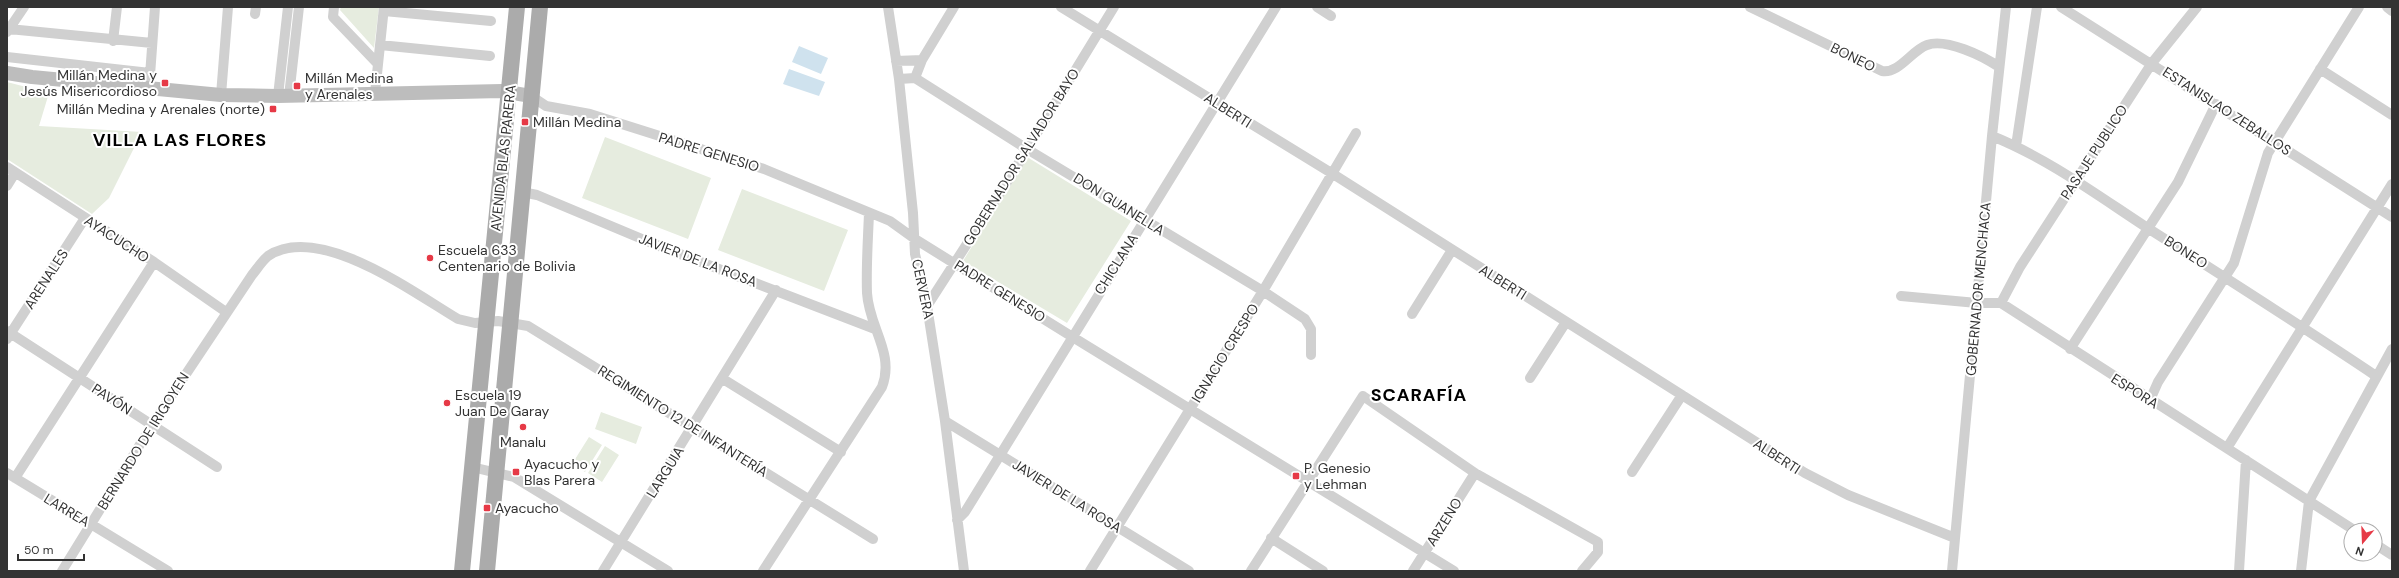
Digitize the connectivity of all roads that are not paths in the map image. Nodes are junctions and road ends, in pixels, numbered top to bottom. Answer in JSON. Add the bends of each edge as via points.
{"nodes":[{"id":1,"x":24,"y":7,"type":"edge"},
{"id":2,"x":117,"y":7,"type":"edge"},
{"id":3,"x":155,"y":7,"type":"edge"},
{"id":4,"x":228,"y":7,"type":"edge"},
{"id":5,"x":288,"y":7,"type":"edge"},
{"id":6,"x":299,"y":7,"type":"edge"},
{"id":7,"x":334,"y":7,"type":"edge"},
{"id":8,"x":517,"y":7,"type":"edge"},
{"id":9,"x":540,"y":7,"type":"edge"},
{"id":10,"x":888,"y":7,"type":"edge"},
{"id":11,"x":954,"y":7,"type":"edge"},
{"id":12,"x":1061,"y":7,"type":"edge"},
{"id":13,"x":1114,"y":7,"type":"edge"},
{"id":14,"x":1276,"y":7,"type":"edge"},
{"id":15,"x":1317,"y":7,"type":"edge"},
{"id":16,"x":1750,"y":7,"type":"edge"},
{"id":17,"x":2006,"y":7,"type":"edge"},
{"id":18,"x":2037,"y":7,"type":"edge"},
{"id":19,"x":2061,"y":7,"type":"edge"},
{"id":20,"x":2197,"y":7,"type":"edge"},
{"id":21,"x":2359,"y":7,"type":"edge"},
{"id":22,"x":2387,"y":7,"type":"edge"},
{"id":23,"x":384,"y":9,"type":"edge"},
{"id":24,"x":2392,"y":11,"type":"edge"},
{"id":25,"x":1331,"y":16,"type":"dead end"},
{"id":26,"x":492,"y":21,"type":"dead end"},
{"id":27,"x":8,"y":30,"type":"edge"},
{"id":28,"x":1099,"y":31,"type":"junction"},
{"id":29,"x":113,"y":41,"type":"junction"},
{"id":30,"x":152,"y":43,"type":"junction"},
{"id":31,"x":380,"y":45,"type":"junction"},
{"id":32,"x":490,"y":56,"type":"dead end"},
{"id":33,"x":7,"y":57,"type":"edge"},
{"id":34,"x":922,"y":60,"type":"junction"},
{"id":35,"x":896,"y":61,"type":"junction"},
{"id":36,"x":2152,"y":63,"type":"junction"},
{"id":37,"x":378,"y":64,"type":"junction"},
{"id":38,"x":1999,"y":67,"type":"junction"},
{"id":39,"x":2320,"y":68,"type":"junction"},
{"id":40,"x":7,"y":73,"type":"edge"},
{"id":41,"x":150,"y":73,"type":"junction"},
{"id":42,"x":915,"y":78,"type":"junction"},
{"id":43,"x":899,"y":79,"type":"junction"},
{"id":44,"x":148,"y":89,"type":"junction"},
{"id":45,"x":509,"y":92,"type":"junction"},
{"id":46,"x":375,"y":93,"type":"junction"},
{"id":47,"x":221,"y":95,"type":"junction"},
{"id":48,"x":284,"y":96,"type":"junction"},
{"id":49,"x":531,"y":96,"type":"junction"},
{"id":50,"x":1216,"y":103,"type":"junction"},
{"id":51,"x":2216,"y":104,"type":"junction"},
{"id":52,"x":2392,"y":115,"type":"edge"},
{"id":53,"x":1356,"y":133,"type":"dead end"},
{"id":54,"x":1992,"y":136,"type":"junction"},
{"id":55,"x":2274,"y":142,"type":"junction"},
{"id":56,"x":2016,"y":146,"type":"junction"},
{"id":57,"x":1027,"y":149,"type":"junction"},
{"id":58,"x":11,"y":170,"type":"edge"},
{"id":59,"x":1332,"y":174,"type":"junction"},
{"id":60,"x":2074,"y":181,"type":"junction"},
{"id":61,"x":2392,"y":184,"type":"edge"},
{"id":62,"x":7,"y":186,"type":"edge"},
{"id":63,"x":522,"y":192,"type":"junction"},
{"id":64,"x":2378,"y":208,"type":"junction"},
{"id":65,"x":869,"y":213,"type":"junction"},
{"id":66,"x":2392,"y":217,"type":"edge"},
{"id":67,"x":85,"y":218,"type":"junction"},
{"id":68,"x":1144,"y":220,"type":"junction"},
{"id":69,"x":2149,"y":229,"type":"junction"},
{"id":70,"x":915,"y":239,"type":"junction"},
{"id":71,"x":1452,"y":250,"type":"junction"},
{"id":72,"x":154,"y":262,"type":"junction"},
{"id":73,"x":956,"y":263,"type":"junction"},
{"id":74,"x":2226,"y":277,"type":"junction"},
{"id":75,"x":776,"y":290,"type":"junction"},
{"id":76,"x":1263,"y":291,"type":"junction"},
{"id":77,"x":1901,"y":296,"type":"dead end"},
{"id":78,"x":1976,"y":303,"type":"junction"},
{"id":79,"x":2000,"y":303,"type":"junction"},
{"id":80,"x":927,"y":306,"type":"junction"},
{"id":81,"x":226,"y":312,"type":"junction"},
{"id":82,"x":1412,"y":314,"type":"dead end"},
{"id":83,"x":486,"y":322,"type":"junction"},
{"id":84,"x":510,"y":322,"type":"junction"},
{"id":85,"x":1566,"y":322,"type":"junction"},
{"id":86,"x":2303,"y":327,"type":"junction"},
{"id":87,"x":875,"y":328,"type":"junction"},
{"id":88,"x":8,"y":334,"type":"edge"},
{"id":89,"x":1071,"y":336,"type":"junction"},
{"id":90,"x":2070,"y":349,"type":"junction"},
{"id":91,"x":2392,"y":349,"type":"edge"},
{"id":92,"x":1311,"y":355,"type":"dead end"},
{"id":93,"x":2376,"y":376,"type":"junction"},
{"id":94,"x":80,"y":378,"type":"junction"},
{"id":95,"x":1530,"y":378,"type":"dead end"},
{"id":96,"x":723,"y":379,"type":"junction"},
{"id":97,"x":1682,"y":395,"type":"junction"},
{"id":98,"x":2150,"y":400,"type":"junction"},
{"id":99,"x":1191,"y":409,"type":"junction"},
{"id":100,"x":945,"y":421,"type":"junction"},
{"id":101,"x":152,"y":425,"type":"junction"},
{"id":102,"x":694,"y":427,"type":"junction"},
{"id":103,"x":2227,"y":448,"type":"junction"},
{"id":104,"x":841,"y":452,"type":"junction"},
{"id":105,"x":1001,"y":455,"type":"junction"},
{"id":106,"x":2246,"y":460,"type":"junction"},
{"id":107,"x":217,"y":467,"type":"dead end"},
{"id":108,"x":472,"y":467,"type":"junction"},
{"id":109,"x":497,"y":472,"type":"junction"},
{"id":110,"x":1632,"y":472,"type":"dead end"},
{"id":111,"x":1475,"y":473,"type":"junction"},
{"id":112,"x":11,"y":476,"type":"edge"},
{"id":113,"x":1309,"y":481,"type":"junction"},
{"id":114,"x":809,"y":499,"type":"junction"},
{"id":115,"x":2309,"y":501,"type":"junction"},
{"id":116,"x":957,"y":520,"type":"junction"},
{"id":117,"x":2343,"y":523,"type":"edge"},
{"id":118,"x":91,"y":524,"type":"junction"},
{"id":119,"x":1117,"y":527,"type":"junction"},
{"id":120,"x":1271,"y":538,"type":"junction"},
{"id":121,"x":1955,"y":538,"type":"junction"},
{"id":122,"x":873,"y":539,"type":"dead end"},
{"id":123,"x":621,"y":542,"type":"junction"},
{"id":124,"x":2383,"y":549,"type":"edge"},
{"id":125,"x":1425,"y":553,"type":"junction"},
{"id":126,"x":2392,"y":554,"type":"edge"},
{"id":127,"x":1587,"y":569,"type":"edge"},
{"id":128,"x":62,"y":571,"type":"edge"},
{"id":129,"x":168,"y":571,"type":"edge"},
{"id":130,"x":462,"y":571,"type":"edge"},
{"id":131,"x":487,"y":571,"type":"edge"},
{"id":132,"x":603,"y":571,"type":"edge"},
{"id":133,"x":668,"y":571,"type":"edge"},
{"id":134,"x":763,"y":571,"type":"edge"},
{"id":135,"x":964,"y":571,"type":"edge"},
{"id":136,"x":1090,"y":571,"type":"edge"},
{"id":137,"x":1188,"y":571,"type":"edge"},
{"id":138,"x":1251,"y":571,"type":"edge"},
{"id":139,"x":1323,"y":571,"type":"edge"},
{"id":140,"x":1413,"y":571,"type":"edge"},
{"id":141,"x":1454,"y":571,"type":"edge"},
{"id":142,"x":1952,"y":571,"type":"edge"},
{"id":143,"x":2239,"y":571,"type":"edge"},
{"id":144,"x":2301,"y":571,"type":"edge"}],
"edges":[{"from":1,"to":27,"type":"street"},
{"from":2,"to":29,"type":"street"},
{"from":3,"to":30,"type":"street"},
{"from":4,"to":47,"type":"street"},
{"from":5,"to":48,"type":"street"},
{"from":6,"to":48,"type":"street"},
{"from":7,"to":37,"type":"street","via":[[333,17]]},
{"from":8,"to":45,"type":"main road","name":"AVENIDA BLAS PARERA"},
{"from":9,"to":49,"type":"main road","name":"AVENIDA BLAS PARERA"},
{"from":10,"to":35,"type":"street","name":"CERVERA"},
{"from":11,"to":34,"type":"street"},
{"from":12,"to":28,"type":"street","name":"ALBERTI"},
{"from":13,"to":28,"type":"street","name":"GOBERNADOR SALVADOR BAYO"},
{"from":14,"to":50,"type":"street","name":"CHICLANA"},
{"from":15,"to":25,"type":"street"},
{"from":16,"to":38,"type":"street","name":"BONEO","via":[[1882,71],[1890,71],[1924,46],[1932,44],[1966,49]]},
{"from":17,"to":38,"type":"street","name":"GOBERNADOR MENCHACA"},
{"from":18,"to":56,"type":"street"},
{"from":19,"to":36,"type":"street","name":"ESTANISLAO ZEBALLOS"},
{"from":20,"to":36,"type":"street","name":"PASAJE PUBLICO"},
{"from":21,"to":39,"type":"street"},
{"from":22,"to":24,"type":"street"},
{"from":23,"to":26,"type":"street"},
{"from":23,"to":31,"type":"street"},
{"from":27,"to":29,"type":"street"},
{"from":28,"to":50,"type":"street","name":"ALBERTI"},
{"from":28,"to":57,"type":"street","name":"GOBERNADOR SALVADOR BAYO"},
{"from":29,"to":30,"type":"street"},
{"from":30,"to":41,"type":"street"},
{"from":31,"to":32,"type":"street"},
{"from":31,"to":37,"type":"street"},
{"from":33,"to":41,"type":"street"},
{"from":34,"to":35,"type":"street"},
{"from":34,"to":42,"type":"street"},
{"from":35,"to":43,"type":"street","name":"CERVERA"},
{"from":36,"to":51,"type":"street","name":"ESTANISLAO ZEBALLOS"},
{"from":36,"to":60,"type":"street","name":"PASAJE PUBLICO"},
{"from":37,"to":46,"type":"street"},
{"from":38,"to":54,"type":"street","name":"GOBERNADOR MENCHACA"},
{"from":39,"to":52,"type":"street"},
{"from":39,"to":55,"type":"street"},
{"from":40,"to":44,"type":"street","name":"PADRE GENESIO","via":[[32,78]]},
{"from":41,"to":44,"type":"street"},
{"from":42,"to":43,"type":"street"},
{"from":42,"to":57,"type":"street","name":"DON GUANELLA"},
{"from":43,"to":70,"type":"street","name":"CERVERA"},
{"from":44,"to":47,"type":"street","name":"PADRE GENESIO"},
{"from":45,"to":46,"type":"street","name":"PADRE GENESIO"},
{"from":45,"to":49,"type":"street","name":"PADRE GENESIO"},
{"from":45,"to":83,"type":"main road","name":"AVENIDA BLAS PARERA"},
{"from":46,"to":48,"type":"street","name":"PADRE GENESIO"},
{"from":47,"to":48,"type":"street","name":"PADRE GENESIO"},
{"from":49,"to":63,"type":"main road","name":"AVENIDA BLAS PARERA"},
{"from":49,"to":65,"type":"street","name":"PADRE GENESIO","via":[[546,106],[590,114],[764,169]]},
{"from":50,"to":59,"type":"street","name":"ALBERTI"},
{"from":50,"to":68,"type":"street","name":"CHICLANA"},
{"from":51,"to":55,"type":"street","name":"ESTANISLAO ZEBALLOS"},
{"from":51,"to":69,"type":"street","via":[[2178,182]]},
{"from":53,"to":59,"type":"street","name":"IGNACIO CRESPO"},
{"from":54,"to":56,"type":"street","name":"BONEO"},
{"from":54,"to":78,"type":"street","name":"GOBERNADOR MENCHACA"},
{"from":55,"to":64,"type":"street","name":"ESTANISLAO ZEBALLOS"},
{"from":55,"to":74,"type":"street","via":[[2268,153],[2239,249]]},
{"from":56,"to":60,"type":"street","name":"BONEO"},
{"from":57,"to":68,"type":"street","name":"DON GUANELLA","via":[[1097,189]]},
{"from":57,"to":73,"type":"street","name":"GOBERNADOR SALVADOR BAYO"},
{"from":58,"to":62,"type":"street"},
{"from":58,"to":67,"type":"street","name":"AYACUCHO"},
{"from":59,"to":71,"type":"street","name":"ALBERTI"},
{"from":59,"to":76,"type":"street","name":"IGNACIO CRESPO"},
{"from":60,"to":69,"type":"street","name":"BONEO"},
{"from":60,"to":79,"type":"street","name":"PASAJE PUBLICO"},
{"from":61,"to":64,"type":"street"},
{"from":63,"to":75,"type":"street","name":"JAVIER DE LA ROSA","via":[[537,195]]},
{"from":63,"to":84,"type":"main road","name":"AVENIDA BLAS PARERA"},
{"from":64,"to":66,"type":"street","name":"ESTANISLAO ZEBALLOS"},
{"from":64,"to":86,"type":"street"},
{"from":65,"to":70,"type":"street","name":"PADRE GENESIO","via":[[890,221]]},
{"from":65,"to":87,"type":"street","via":[[867,294]]},
{"from":67,"to":72,"type":"street","name":"AYACUCHO"},
{"from":67,"to":88,"type":"street","name":"ARENALES"},
{"from":68,"to":76,"type":"street","name":"DON GUANELLA"},
{"from":68,"to":89,"type":"street","name":"CHICLANA"},
{"from":69,"to":74,"type":"street","name":"BONEO"},
{"from":69,"to":90,"type":"street"},
{"from":70,"to":73,"type":"street","name":"PADRE GENESIO"},
{"from":70,"to":80,"type":"street","name":"CERVERA","via":[[915,254]]},
{"from":71,"to":82,"type":"street"},
{"from":71,"to":85,"type":"street","name":"ALBERTI"},
{"from":72,"to":81,"type":"street","name":"AYACUCHO"},
{"from":72,"to":94,"type":"street"},
{"from":73,"to":80,"type":"street","name":"GOBERNADOR SALVADOR BAYO"},
{"from":73,"to":89,"type":"street","name":"PADRE GENESIO"},
{"from":74,"to":86,"type":"street","name":"BONEO"},
{"from":74,"to":98,"type":"street","via":[[2158,382]]},
{"from":75,"to":87,"type":"street","name":"JAVIER DE LA ROSA"},
{"from":75,"to":96,"type":"street","name":"LARGUIA"},
{"from":76,"to":92,"type":"street","name":"DON GUANELLA","via":[[1309,323]]},
{"from":76,"to":99,"type":"street","name":"IGNACIO CRESPO"},
{"from":77,"to":78,"type":"street"},
{"from":78,"to":79,"type":"street"},
{"from":78,"to":121,"type":"street","name":"GOBERNADOR MENCHACA"},
{"from":79,"to":90,"type":"street","name":"ESPORA"},
{"from":80,"to":100,"type":"street","name":"CERVERA"},
{"from":81,"to":83,"type":"street","name":"BERNARDO DE IRIGOYEN","via":[[268,256],[308,246],[352,258],[458,319],[468,323]]},
{"from":81,"to":101,"type":"street","name":"BERNARDO DE IRIGOYEN"},
{"from":83,"to":84,"type":"street","name":"REGIMIENTO 12 DE INFANTERÍA"},
{"from":83,"to":108,"type":"main road","name":"AVENIDA BLAS PARERA"},
{"from":84,"to":102,"type":"street","name":"REGIMIENTO 12 DE INFANTERÍA","via":[[528,326]]},
{"from":84,"to":109,"type":"main road","name":"AVENIDA BLAS PARERA"},
{"from":85,"to":95,"type":"street"},
{"from":85,"to":97,"type":"street","name":"ALBERTI"},
{"from":86,"to":93,"type":"street","name":"BONEO"},
{"from":86,"to":103,"type":"street"},
{"from":87,"to":104,"type":"street","via":[[886,356],[886,377]]},
{"from":88,"to":94,"type":"street","name":"PAVÓN"},
{"from":89,"to":99,"type":"street","name":"PADRE GENESIO"},
{"from":89,"to":105,"type":"street","name":"CHICLANA"},
{"from":90,"to":98,"type":"street","name":"ESPORA"},
{"from":91,"to":93,"type":"street"},
{"from":93,"to":115,"type":"street"},
{"from":94,"to":101,"type":"street","name":"PAVÓN"},
{"from":94,"to":112,"type":"street"},
{"from":96,"to":102,"type":"street","name":"LARGUIA"},
{"from":96,"to":104,"type":"street"},
{"from":97,"to":110,"type":"street"},
{"from":97,"to":121,"type":"street","name":"ALBERTI","via":[[1819,481]]},
{"from":98,"to":103,"type":"street","name":"ESPORA"},
{"from":99,"to":113,"type":"street","name":"PADRE GENESIO"},
{"from":99,"to":119,"type":"street","name":"IGNACIO CRESPO"},
{"from":100,"to":105,"type":"street","name":"JAVIER DE LA ROSA"},
{"from":100,"to":116,"type":"street","name":"CERVERA"},
{"from":101,"to":107,"type":"street","name":"PAVÓN"},
{"from":101,"to":118,"type":"street","name":"BERNARDO DE IRIGOYEN"},
{"from":102,"to":114,"type":"street","name":"REGIMIENTO 12 DE INFANTERÍA"},
{"from":102,"to":123,"type":"street","name":"LARGUIA"},
{"from":103,"to":106,"type":"street","name":"ESPORA"},
{"from":104,"to":114,"type":"street"},
{"from":105,"to":116,"type":"street","name":"CHICLANA","via":[[965,512]]},
{"from":105,"to":119,"type":"street","name":"JAVIER DE LA ROSA"},
{"from":106,"to":115,"type":"street","name":"ESPORA"},
{"from":106,"to":143,"type":"street"},
{"from":108,"to":109,"type":"street"},
{"from":108,"to":130,"type":"main road","name":"AVENIDA BLAS PARERA"},
{"from":109,"to":123,"type":"street","via":[[514,477]]},
{"from":109,"to":131,"type":"main road","name":"AVENIDA BLAS PARERA"},
{"from":111,"to":113,"type":"street","via":[[1363,396]]},
{"from":111,"to":125,"type":"street","name":"ARZENO"},
{"from":111,"to":127,"type":"street","via":[[1595,540],[1600,546]]},
{"from":112,"to":118,"type":"street","name":"LARREA"},
{"from":113,"to":120,"type":"street"},
{"from":113,"to":125,"type":"street","name":"PADRE GENESIO"},
{"from":114,"to":122,"type":"street","name":"REGIMIENTO 12 DE INFANTERÍA"},
{"from":114,"to":134,"type":"street"},
{"from":115,"to":117,"type":"street","name":"ESPORA"},
{"from":115,"to":144,"type":"street"},
{"from":116,"to":135,"type":"street","name":"CERVERA"},
{"from":118,"to":128,"type":"street","name":"BERNARDO DE IRIGOYEN"},
{"from":118,"to":129,"type":"street","name":"LARREA"},
{"from":119,"to":136,"type":"street","name":"IGNACIO CRESPO"},
{"from":119,"to":137,"type":"street","name":"JAVIER DE LA ROSA"},
{"from":120,"to":138,"type":"street"},
{"from":120,"to":139,"type":"street"},
{"from":121,"to":142,"type":"street","name":"GOBERNADOR MENCHACA"},
{"from":123,"to":132,"type":"street","name":"LARGUIA"},
{"from":123,"to":133,"type":"street"},
{"from":124,"to":126,"type":"street"},
{"from":125,"to":140,"type":"street","name":"ARZENO"},
{"from":125,"to":141,"type":"street","name":"PADRE GENESIO"}]}
